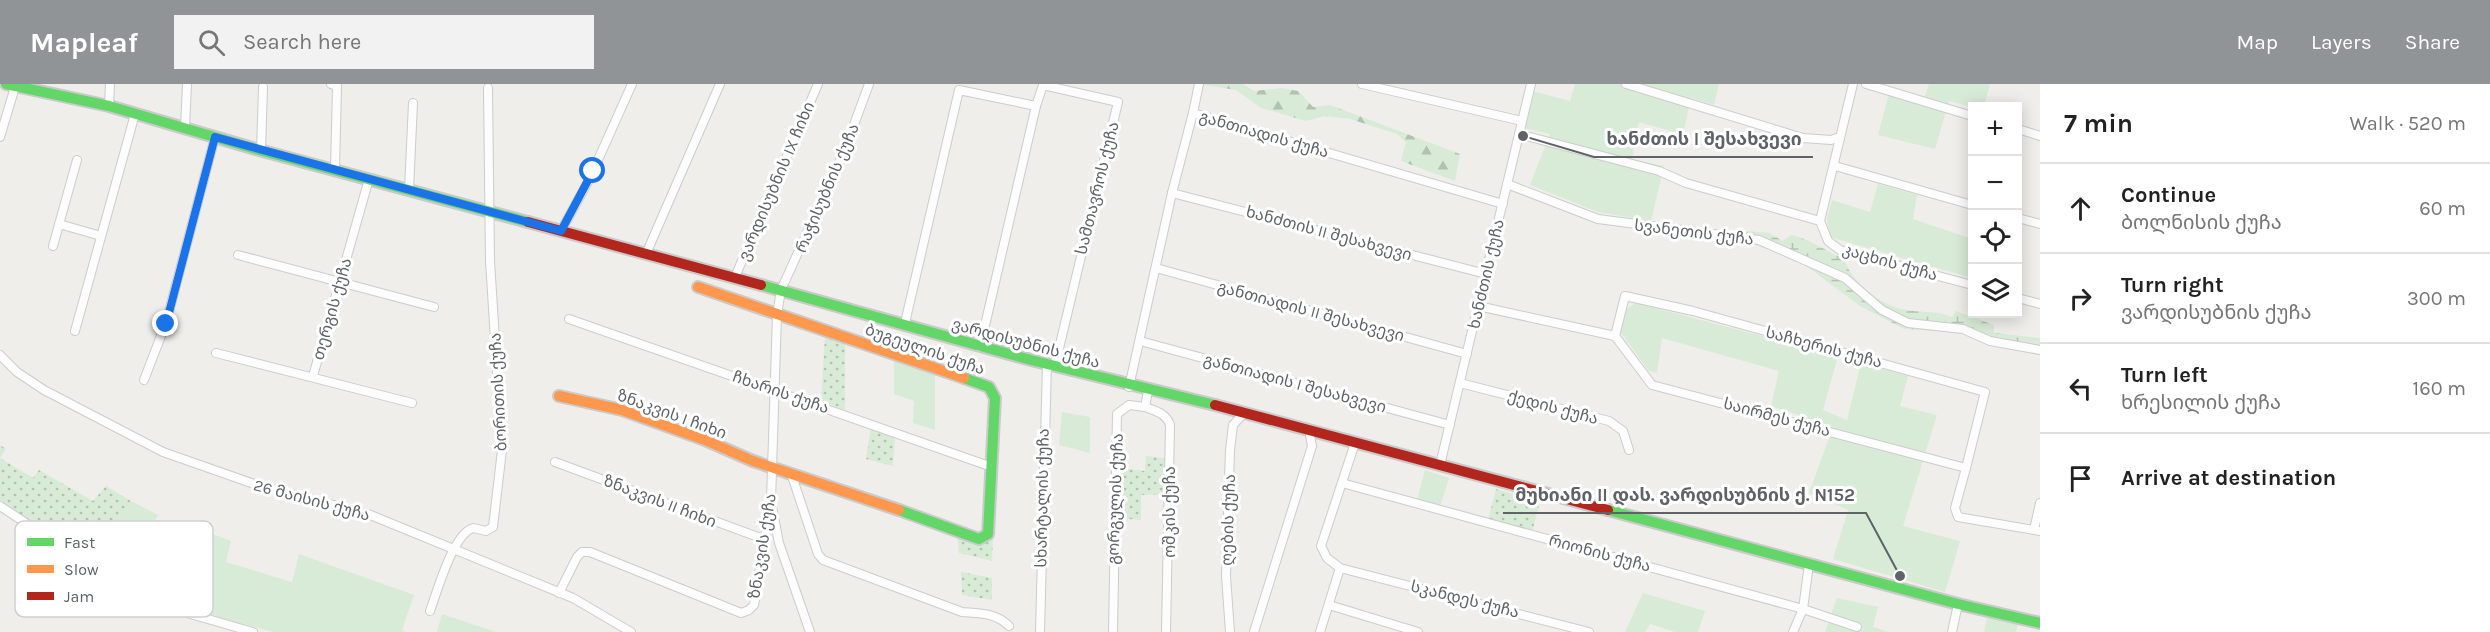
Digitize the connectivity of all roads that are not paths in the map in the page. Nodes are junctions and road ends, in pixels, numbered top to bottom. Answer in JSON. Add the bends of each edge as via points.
{"nodes":[{"id":1,"x":110,"y":84,"type":"edge"},
{"id":2,"x":187,"y":84,"type":"edge"},
{"id":3,"x":331,"y":84,"type":"edge"},
{"id":4,"x":632,"y":84,"type":"edge"},
{"id":5,"x":720,"y":84,"type":"edge"},
{"id":6,"x":818,"y":84,"type":"edge"},
{"id":7,"x":870,"y":84,"type":"edge"},
{"id":8,"x":1200,"y":84,"type":"edge"},
{"id":9,"x":1362,"y":84,"type":"edge"},
{"id":10,"x":1531,"y":84,"type":"edge"},
{"id":11,"x":1626,"y":84,"type":"edge"},
{"id":12,"x":1853,"y":84,"type":"edge"},
{"id":13,"x":1866,"y":84,"type":"edge"},
{"id":14,"x":11,"y":85,"type":"edge"},
{"id":15,"x":263,"y":87,"type":"dead end"},
{"id":16,"x":33,"y":88,"type":"edge"},
{"id":17,"x":488,"y":88,"type":"dead end"},
{"id":18,"x":413,"y":103,"type":"dead end"},
{"id":19,"x":109,"y":106,"type":"junction"},
{"id":20,"x":1036,"y":106,"type":"junction"},
{"id":21,"x":1192,"y":113,"type":"junction"},
{"id":22,"x":135,"y":114,"type":"junction"},
{"id":23,"x":1968,"y":115,"type":"edge"},
{"id":24,"x":1522,"y":121,"type":"junction"},
{"id":25,"x":185,"y":128,"type":"junction"},
{"id":26,"x":2022,"y":130,"type":"edge"},
{"id":27,"x":1519,"y":134,"type":"junction"},
{"id":28,"x":1840,"y":136,"type":"junction"},
{"id":29,"x":2040,"y":136,"type":"edge"},
{"id":30,"x":0,"y":137,"type":"edge"},
{"id":31,"x":215,"y":137,"type":"junction"},
{"id":32,"x":261,"y":151,"type":"junction"},
{"id":33,"x":77,"y":160,"type":"dead end"},
{"id":34,"x":1835,"y":166,"type":"junction"},
{"id":35,"x":335,"y":170,"type":"junction"},
{"id":36,"x":369,"y":179,"type":"junction"},
{"id":37,"x":1507,"y":184,"type":"junction"},
{"id":38,"x":410,"y":190,"type":"junction"},
{"id":39,"x":1172,"y":193,"type":"junction"},
{"id":40,"x":1503,"y":204,"type":"junction"},
{"id":41,"x":1968,"y":204,"type":"edge"},
{"id":42,"x":488,"y":211,"type":"junction"},
{"id":43,"x":2022,"y":219,"type":"edge"},
{"id":44,"x":1820,"y":221,"type":"junction"},
{"id":45,"x":59,"y":224,"type":"junction"},
{"id":46,"x":2040,"y":224,"type":"edge"},
{"id":47,"x":561,"y":231,"type":"junction"},
{"id":48,"x":101,"y":236,"type":"junction"},
{"id":49,"x":53,"y":246,"type":"dead end"},
{"id":50,"x":646,"y":254,"type":"junction"},
{"id":51,"x":238,"y":255,"type":"dead end"},
{"id":52,"x":1156,"y":268,"type":"junction"},
{"id":53,"x":1486,"y":274,"type":"junction"},
{"id":54,"x":735,"y":277,"type":"junction"},
{"id":55,"x":340,"y":282,"type":"junction"},
{"id":56,"x":1968,"y":284,"type":"edge"},
{"id":57,"x":698,"y":287,"type":"dead end"},
{"id":58,"x":781,"y":290,"type":"junction"},
{"id":59,"x":2022,"y":299,"type":"edge"},
{"id":60,"x":2040,"y":304,"type":"edge"},
{"id":61,"x":1478,"y":306,"type":"junction"},
{"id":62,"x":434,"y":307,"type":"dead end"},
{"id":63,"x":777,"y":315,"type":"junction"},
{"id":64,"x":570,"y":319,"type":"dead end"},
{"id":65,"x":905,"y":323,"type":"junction"},
{"id":66,"x":75,"y":331,"type":"dead end"},
{"id":67,"x":1615,"y":336,"type":"junction"},
{"id":68,"x":1140,"y":341,"type":"junction"},
{"id":69,"x":980,"y":347,"type":"junction"},
{"id":70,"x":2040,"y":350,"type":"edge"},
{"id":71,"x":216,"y":353,"type":"dead end"},
{"id":72,"x":1467,"y":354,"type":"junction"},
{"id":73,"x":0,"y":355,"type":"edge"},
{"id":74,"x":1051,"y":364,"type":"junction"},
{"id":75,"x":313,"y":376,"type":"junction"},
{"id":76,"x":144,"y":380,"type":"dead end"},
{"id":77,"x":1460,"y":383,"type":"junction"},
{"id":78,"x":1129,"y":387,"type":"junction"},
{"id":79,"x":776,"y":390,"type":"junction"},
{"id":80,"x":1148,"y":391,"type":"junction"},
{"id":81,"x":560,"y":396,"type":"dead end"},
{"id":82,"x":412,"y":403,"type":"dead end"},
{"id":83,"x":1145,"y":407,"type":"junction"},
{"id":84,"x":1245,"y":412,"type":"junction"},
{"id":85,"x":1450,"y":425,"type":"junction"},
{"id":86,"x":1309,"y":430,"type":"junction"},
{"id":87,"x":1355,"y":443,"type":"junction"},
{"id":88,"x":1629,"y":450,"type":"dead end"},
{"id":89,"x":555,"y":462,"type":"dead end"},
{"id":90,"x":1440,"y":465,"type":"junction"},
{"id":91,"x":772,"y":467,"type":"junction"},
{"id":92,"x":992,"y":467,"type":"junction"},
{"id":93,"x":1966,"y":468,"type":"junction"},
{"id":94,"x":791,"y":473,"type":"junction"},
{"id":95,"x":1342,"y":483,"type":"junction"},
{"id":96,"x":771,"y":500,"type":"junction"},
{"id":97,"x":2040,"y":503,"type":"edge"},
{"id":98,"x":0,"y":506,"type":"edge"},
{"id":99,"x":23,"y":521,"type":"edge"},
{"id":100,"x":2037,"y":530,"type":"edge"},
{"id":101,"x":766,"y":540,"type":"junction"},
{"id":102,"x":454,"y":550,"type":"junction"},
{"id":103,"x":1809,"y":564,"type":"junction"},
{"id":104,"x":1340,"y":568,"type":"junction"},
{"id":105,"x":559,"y":593,"type":"junction"},
{"id":106,"x":1958,"y":604,"type":"junction"},
{"id":107,"x":1329,"y":605,"type":"junction"},
{"id":108,"x":1803,"y":609,"type":"junction"},
{"id":109,"x":430,"y":611,"type":"dead end"},
{"id":110,"x":201,"y":617,"type":"edge"},
{"id":111,"x":2040,"y":623,"type":"edge"},
{"id":112,"x":1009,"y":626,"type":"dead end"},
{"id":113,"x":1857,"y":627,"type":"dead end"},
{"id":114,"x":253,"y":632,"type":"edge"},
{"id":115,"x":631,"y":632,"type":"edge"},
{"id":116,"x":810,"y":632,"type":"edge"},
{"id":117,"x":1040,"y":632,"type":"edge"},
{"id":118,"x":1113,"y":632,"type":"edge"},
{"id":119,"x":1166,"y":632,"type":"edge"},
{"id":120,"x":1230,"y":632,"type":"edge"},
{"id":121,"x":1254,"y":632,"type":"edge"},
{"id":122,"x":1320,"y":632,"type":"edge"},
{"id":123,"x":1418,"y":632,"type":"edge"},
{"id":124,"x":1589,"y":632,"type":"edge"},
{"id":125,"x":1793,"y":632,"type":"edge"},
{"id":126,"x":1952,"y":632,"type":"edge"}],
"edges":[{"from":1,"to":19,"type":"street"},
{"from":2,"to":25,"type":"street"},
{"from":3,"to":35,"type":"street","via":[[337,86]]},
{"from":4,"to":47,"type":"street","via":[[589,180]]},
{"from":5,"to":50,"type":"street"},
{"from":6,"to":54,"type":"street","name":"ვარდისუბნის IX ჩიხი"},
{"from":7,"to":58,"type":"street","name":"რაჭისუბნის ქუჩა"},
{"from":8,"to":21,"type":"street"},
{"from":9,"to":24,"type":"street"},
{"from":10,"to":24,"type":"street","name":"ხანძთის ქუჩა"},
{"from":11,"to":28,"type":"street","via":[[1803,138],[1831,140]]},
{"from":12,"to":28,"type":"street"},
{"from":13,"to":23,"type":"street"},
{"from":14,"to":16,"type":"street","name":"ვარდისუბნის ქუჩა"},
{"from":14,"to":30,"type":"street"},
{"from":15,"to":32,"type":"street"},
{"from":16,"to":19,"type":"street","name":"ვარდისუბნის ქუჩა"},
{"from":17,"to":42,"type":"street"},
{"from":18,"to":38,"type":"street"},
{"from":19,"to":22,"type":"street","name":"ვარდისუბნის ქუჩა"},
{"from":20,"to":65,"type":"street","via":[[959,90]]},
{"from":20,"to":69,"type":"street"},
{"from":20,"to":74,"type":"street","name":"სამთავროს ქუჩა","via":[[1043,85],[1118,102]]},
{"from":21,"to":39,"type":"street","name":"განთიადის ქუჩა"},
{"from":21,"to":40,"type":"street","name":"განთიადის ქუჩა"},
{"from":22,"to":25,"type":"street","name":"ვარდისუბნის ქუჩა"},
{"from":22,"to":48,"type":"street"},
{"from":24,"to":27,"type":"street","name":"ხანძთის ქუჩა"},
{"from":25,"to":31,"type":"street","name":"ვარდისუბნის ქუჩა"},
{"from":26,"to":29,"type":"street"},
{"from":27,"to":37,"type":"street","name":"ხანძთის ქუჩა"},
{"from":27,"to":44,"type":"street","via":[[1659,171],[1686,183]]},
{"from":28,"to":34,"type":"street"},
{"from":31,"to":32,"type":"street","name":"ვარდისუბნის ქუჩა"},
{"from":31,"to":76,"type":"street","via":[[166,324]]},
{"from":32,"to":35,"type":"street","name":"ვარდისუბნის ქუჩა"},
{"from":33,"to":45,"type":"street"},
{"from":34,"to":41,"type":"street"},
{"from":34,"to":44,"type":"street"},
{"from":35,"to":36,"type":"street","name":"ვარდისუბნის ქუჩა"},
{"from":36,"to":38,"type":"street","name":"ვარდისუბნის ქუჩა"},
{"from":36,"to":55,"type":"street","name":"თერგის ქუჩა"},
{"from":37,"to":40,"type":"street","name":"ხანძთის ქუჩა"},
{"from":37,"to":70,"type":"street","name":"სვანეთის ქუჩა","via":[[1598,219],[1759,240],[1845,278],[1882,310],[1908,324],[1963,329],[1990,341]]},
{"from":38,"to":42,"type":"street","name":"ვარდისუბნის ქუჩა"},
{"from":39,"to":52,"type":"street","name":"განთიადის ქუჩა"},
{"from":39,"to":53,"type":"street","name":"ხანძთის II შესახვევი"},
{"from":40,"to":53,"type":"street","name":"ხანძთის ქუჩა"},
{"from":42,"to":47,"type":"street","name":"ვარდისუბნის ქუჩა"},
{"from":42,"to":102,"type":"street","name":"ბორითის ქუჩა","via":[[502,450],[493,527],[468,530]]},
{"from":43,"to":46,"type":"street"},
{"from":44,"to":56,"type":"street","name":"კაცხის ქუჩა","via":[[1828,241],[1840,250]]},
{"from":45,"to":48,"type":"street"},
{"from":45,"to":49,"type":"street"},
{"from":47,"to":50,"type":"street","name":"ვარდისუბნის ქუჩა"},
{"from":48,"to":66,"type":"street"},
{"from":50,"to":54,"type":"street","name":"ვარდისუბნის ქუჩა"},
{"from":51,"to":55,"type":"street"},
{"from":52,"to":68,"type":"street","name":"განთიადის ქუჩა"},
{"from":52,"to":72,"type":"street","name":"განთიადის II შესახვევი"},
{"from":53,"to":61,"type":"street","name":"ხანძთის ქუჩა"},
{"from":54,"to":58,"type":"street","name":"ვარდისუბნის ქუჩა"},
{"from":55,"to":62,"type":"street"},
{"from":55,"to":75,"type":"street","name":"თერგის ქუჩა"},
{"from":57,"to":63,"type":"street","name":"ბუგეულის ქუჩა"},
{"from":58,"to":63,"type":"street","name":"ზნაკვის ქუჩა"},
{"from":58,"to":65,"type":"street","name":"ვარდისუბნის ქუჩა"},
{"from":59,"to":60,"type":"street"},
{"from":61,"to":67,"type":"street"},
{"from":61,"to":72,"type":"street","name":"ხანძთის ქუჩა"},
{"from":63,"to":79,"type":"street","name":"ზნაკვის ქუჩა"},
{"from":63,"to":92,"type":"street","name":"ბუგეულის ქუჩა","via":[[988,387],[995,398]]},
{"from":64,"to":79,"type":"street","name":"ჩხარის ქუჩა"},
{"from":65,"to":69,"type":"street","name":"ვარდისუბნის ქუჩა"},
{"from":67,"to":93,"type":"street","name":"საირმეს ქუჩა","via":[[1652,384]]},
{"from":67,"to":93,"type":"street","name":"საჩხერის ქუჩა","via":[[1625,296],[1693,311],[1985,392]]},
{"from":68,"to":78,"type":"street","name":"განთიადის ქუჩა"},
{"from":68,"to":85,"type":"street","name":"განთიადის I შესახვევი"},
{"from":69,"to":74,"type":"street","name":"ვარდისუბნის ქუჩა"},
{"from":71,"to":75,"type":"street"},
{"from":72,"to":77,"type":"street","name":"ხანძთის ქუჩა"},
{"from":73,"to":102,"type":"street","name":"26 მაისის ქუჩა","via":[[44,390],[163,452],[260,486],[368,514]]},
{"from":74,"to":78,"type":"street","name":"ვარდისუბნის ქუჩა"},
{"from":74,"to":117,"type":"street","name":"სხარტალის ქუჩა"},
{"from":75,"to":82,"type":"street","name":"თერგის ქუჩა"},
{"from":77,"to":85,"type":"street","name":"ხანძთის ქუჩა"},
{"from":77,"to":88,"type":"street","name":"ქედის ქუჩა","via":[[1609,421],[1623,431]]},
{"from":78,"to":80,"type":"street","name":"ვარდისუბნის ქუჩა"},
{"from":79,"to":91,"type":"street","name":"ზნაკვის ქუჩა"},
{"from":79,"to":92,"type":"street","name":"ჩხარის ქუჩა"},
{"from":80,"to":83,"type":"street"},
{"from":80,"to":84,"type":"street","name":"ვარდისუბნის ქუჩა"},
{"from":81,"to":91,"type":"street","name":"ზნაკვის I ჩიხი","via":[[622,410]]},
{"from":83,"to":118,"type":"street","name":"გორგულის ქუჩა","via":[[1129,405],[1117,414]]},
{"from":83,"to":119,"type":"street","name":"ოშკის ქუჩა","via":[[1168,419],[1170,425]]},
{"from":84,"to":86,"type":"street","name":"ვარდისუბნის ქუჩა"},
{"from":84,"to":120,"type":"street","name":"ღების ქუჩა","via":[[1233,425],[1230,450],[1226,576]]},
{"from":85,"to":90,"type":"street","name":"ხანძთის ქუჩა"},
{"from":86,"to":87,"type":"street","name":"ვარდისუბნის ქუჩა"},
{"from":86,"to":121,"type":"street","via":[[1312,446]]},
{"from":87,"to":90,"type":"street","name":"ვარდისუბნის ქუჩა"},
{"from":87,"to":95,"type":"street"},
{"from":89,"to":101,"type":"street","name":"ზნაკვის II ჩიხი"},
{"from":90,"to":103,"type":"street","name":"ვარდისუბნის ქუჩა"},
{"from":91,"to":94,"type":"street","name":"ბუგეულის ქუჩა"},
{"from":91,"to":96,"type":"street","name":"ზნაკვის ქუჩა"},
{"from":92,"to":94,"type":"street","name":"ბუგეულის ქუჩა","via":[[988,534],[979,539]]},
{"from":93,"to":100,"type":"street","via":[[1955,507],[1958,517]]},
{"from":94,"to":112,"type":"street","via":[[823,560],[962,612],[987,613]]},
{"from":95,"to":104,"type":"street","via":[[1321,546],[1327,558]]},
{"from":95,"to":108,"type":"street","name":"რიონის ქუჩა"},
{"from":96,"to":101,"type":"street","name":"ზნაკვის ქუჩა"},
{"from":96,"to":116,"type":"street","via":[[779,543]]},
{"from":97,"to":100,"type":"street"},
{"from":98,"to":99,"type":"street"},
{"from":101,"to":105,"type":"street","name":"ზნაკვის ქუჩა","via":[[754,605],[741,613],[590,552],[577,557]]},
{"from":102,"to":105,"type":"street","name":"26 მაისის ქუჩა"},
{"from":102,"to":109,"type":"street","name":"ბორითის ქუჩა"},
{"from":103,"to":106,"type":"street","name":"ვარდისუბნის ქუჩა"},
{"from":103,"to":108,"type":"street"},
{"from":104,"to":107,"type":"street"},
{"from":104,"to":124,"type":"street","name":"სკანდეს ქუჩა"},
{"from":105,"to":115,"type":"street","name":"26 მაისის ქუჩა"},
{"from":106,"to":111,"type":"street","name":"ვარდისუბნის ქუჩა"},
{"from":106,"to":126,"type":"street"},
{"from":107,"to":122,"type":"street"},
{"from":107,"to":123,"type":"street"},
{"from":108,"to":113,"type":"street","name":"რიონის ქუჩა"},
{"from":108,"to":125,"type":"street"},
{"from":110,"to":114,"type":"street"}]}
